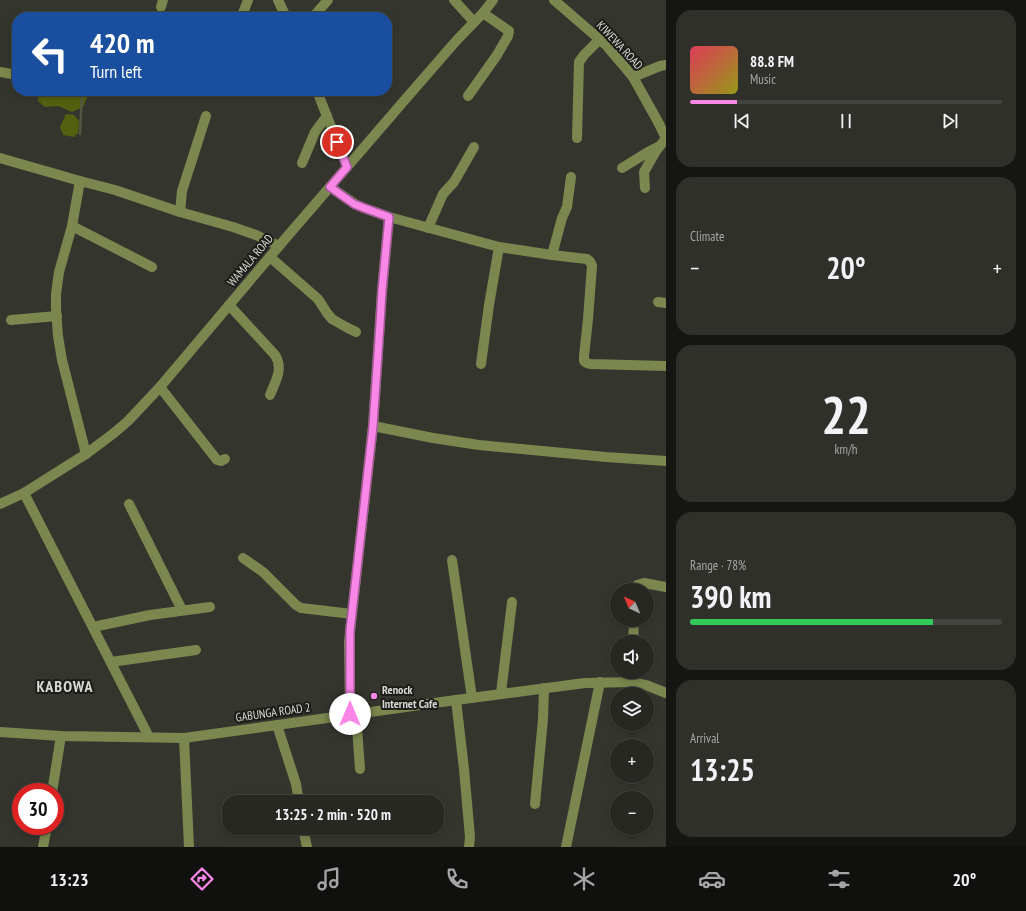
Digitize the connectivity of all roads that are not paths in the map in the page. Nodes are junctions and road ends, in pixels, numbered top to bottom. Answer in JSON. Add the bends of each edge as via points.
{"nodes":[{"id":1,"x":248,"y":0,"type":"edge"},
{"id":2,"x":278,"y":0,"type":"edge"},
{"id":3,"x":328,"y":0,"type":"edge"},
{"id":4,"x":454,"y":0,"type":"edge"},
{"id":5,"x":493,"y":0,"type":"edge"},
{"id":6,"x":554,"y":0,"type":"edge"},
{"id":7,"x":243,"y":12,"type":"edge"},
{"id":8,"x":284,"y":12,"type":"edge"},
{"id":9,"x":317,"y":12,"type":"edge"},
{"id":10,"x":483,"y":13,"type":"junction"},
{"id":11,"x":474,"y":22,"type":"junction"},
{"id":12,"x":599,"y":40,"type":"junction"},
{"id":13,"x":666,"y":65,"type":"edge"},
{"id":14,"x":0,"y":72,"type":"edge"},
{"id":15,"x":12,"y":74,"type":"edge"},
{"id":16,"x":633,"y":77,"type":"junction"},
{"id":17,"x":319,"y":96,"type":"edge"},
{"id":18,"x":468,"y":96,"type":"dead end"},
{"id":19,"x":206,"y":116,"type":"dead end"},
{"id":20,"x":327,"y":116,"type":"junction"},
{"id":21,"x":577,"y":138,"type":"dead end"},
{"id":22,"x":664,"y":140,"type":"edge"},
{"id":23,"x":474,"y":147,"type":"dead end"},
{"id":24,"x":0,"y":158,"type":"edge"},
{"id":25,"x":302,"y":163,"type":"dead end"},
{"id":26,"x":347,"y":167,"type":"junction"},
{"id":27,"x":622,"y":168,"type":"dead end"},
{"id":28,"x":571,"y":178,"type":"dead end"},
{"id":29,"x":80,"y":182,"type":"junction"},
{"id":30,"x":330,"y":187,"type":"junction"},
{"id":31,"x":645,"y":188,"type":"dead end"},
{"id":32,"x":180,"y":212,"type":"junction"},
{"id":33,"x":389,"y":217,"type":"junction"},
{"id":34,"x":72,"y":226,"type":"junction"},
{"id":35,"x":428,"y":228,"type":"junction"},
{"id":36,"x":279,"y":246,"type":"junction"},
{"id":37,"x":499,"y":248,"type":"junction"},
{"id":38,"x":552,"y":255,"type":"junction"},
{"id":39,"x":270,"y":257,"type":"junction"},
{"id":40,"x":152,"y":267,"type":"dead end"},
{"id":41,"x":229,"y":305,"type":"junction"},
{"id":42,"x":57,"y":316,"type":"junction"},
{"id":43,"x":11,"y":320,"type":"dead end"},
{"id":44,"x":356,"y":332,"type":"dead end"},
{"id":45,"x":481,"y":364,"type":"dead end"},
{"id":46,"x":666,"y":366,"type":"edge"},
{"id":47,"x":160,"y":387,"type":"junction"},
{"id":48,"x":270,"y":395,"type":"dead end"},
{"id":49,"x":373,"y":426,"type":"junction"},
{"id":50,"x":86,"y":454,"type":"junction"},
{"id":51,"x":225,"y":459,"type":"dead end"},
{"id":52,"x":666,"y":461,"type":"edge"},
{"id":53,"x":24,"y":493,"type":"junction"},
{"id":54,"x":0,"y":504,"type":"edge"},
{"id":55,"x":129,"y":504,"type":"dead end"},
{"id":56,"x":243,"y":558,"type":"dead end"},
{"id":57,"x":452,"y":560,"type":"dead end"},
{"id":58,"x":654,"y":585,"type":"edge"},
{"id":59,"x":666,"y":587,"type":"edge"},
{"id":60,"x":512,"y":602,"type":"dead end"},
{"id":61,"x":210,"y":606,"type":"dead end"},
{"id":62,"x":182,"y":610,"type":"junction"},
{"id":63,"x":352,"y":614,"type":"junction"},
{"id":64,"x":93,"y":627,"type":"junction"},
{"id":65,"x":196,"y":650,"type":"dead end"},
{"id":66,"x":111,"y":662,"type":"junction"},
{"id":67,"x":620,"y":679,"type":"edge"},
{"id":68,"x":636,"y":679,"type":"edge"},
{"id":69,"x":600,"y":682,"type":"junction"},
{"id":70,"x":544,"y":688,"type":"junction"},
{"id":71,"x":501,"y":693,"type":"junction"},
{"id":72,"x":666,"y":693,"type":"edge"},
{"id":73,"x":472,"y":698,"type":"junction"},
{"id":74,"x":456,"y":700,"type":"junction"},
{"id":75,"x":353,"y":714,"type":"junction"},
{"id":76,"x":277,"y":725,"type":"junction"},
{"id":77,"x":0,"y":732,"type":"edge"},
{"id":78,"x":61,"y":736,"type":"junction"},
{"id":79,"x":149,"y":737,"type":"junction"},
{"id":80,"x":184,"y":738,"type":"junction"},
{"id":81,"x":360,"y":768,"type":"dead end"},
{"id":82,"x":53,"y":783,"type":"edge"},
{"id":83,"x":298,"y":795,"type":"edge"},
{"id":84,"x":535,"y":804,"type":"dead end"},
{"id":85,"x":45,"y":835,"type":"edge"},
{"id":86,"x":304,"y":835,"type":"edge"},
{"id":87,"x":43,"y":847,"type":"edge"},
{"id":88,"x":189,"y":847,"type":"edge"},
{"id":89,"x":307,"y":847,"type":"edge"},
{"id":90,"x":469,"y":847,"type":"edge"},
{"id":91,"x":566,"y":847,"type":"edge"}],
"edges":[{"from":1,"to":7,"type":"street"},
{"from":2,"to":8,"type":"street"},
{"from":3,"to":9,"type":"street"},
{"from":4,"to":11,"type":"street"},
{"from":5,"to":10,"type":"street","name":"WAMALA ROAD"},
{"from":6,"to":12,"type":"street","name":"KIWEWA ROAD"},
{"from":10,"to":11,"type":"street","name":"WAMALA ROAD"},
{"from":10,"to":18,"type":"street","via":[[509,32],[497,55]]},
{"from":11,"to":26,"type":"street","name":"WAMALA ROAD"},
{"from":12,"to":16,"type":"street","name":"KIWEWA ROAD"},
{"from":12,"to":21,"type":"street","via":[[579,62]]},
{"from":13,"to":16,"type":"street"},
{"from":14,"to":15,"type":"street"},
{"from":16,"to":22,"type":"street","name":"KIWEWA ROAD","via":[[657,120]]},
{"from":17,"to":20,"type":"street"},
{"from":19,"to":32,"type":"street","via":[[182,191]]},
{"from":20,"to":25,"type":"street","via":[[312,137]]},
{"from":20,"to":26,"type":"street"},
{"from":22,"to":27,"type":"street"},
{"from":22,"to":31,"type":"street","via":[[644,172]]},
{"from":23,"to":35,"type":"street","via":[[454,182],[443,194]]},
{"from":24,"to":29,"type":"street"},
{"from":26,"to":30,"type":"street","name":"WAMALA ROAD"},
{"from":28,"to":38,"type":"street","via":[[568,207],[562,218]]},
{"from":29,"to":32,"type":"street","via":[[125,193]]},
{"from":29,"to":34,"type":"street"},
{"from":30,"to":33,"type":"street","via":[[354,204]]},
{"from":30,"to":36,"type":"street","name":"WAMALA ROAD"},
{"from":32,"to":36,"type":"street","via":[[245,231]]},
{"from":33,"to":35,"type":"street"},
{"from":33,"to":49,"type":"street"},
{"from":34,"to":40,"type":"street"},
{"from":34,"to":42,"type":"street","via":[[57,283]]},
{"from":35,"to":37,"type":"street"},
{"from":36,"to":39,"type":"street","name":"WAMALA ROAD"},
{"from":37,"to":38,"type":"street"},
{"from":37,"to":45,"type":"street"},
{"from":38,"to":46,"type":"street","via":[[586,259],[591,262],[584,361],[590,364]]},
{"from":39,"to":41,"type":"street","name":"WAMALA ROAD"},
{"from":39,"to":44,"type":"street","via":[[318,298],[332,319]]},
{"from":41,"to":47,"type":"street","name":"WAMALA ROAD"},
{"from":41,"to":48,"type":"street","via":[[279,360],[280,370]]},
{"from":42,"to":43,"type":"street"},
{"from":42,"to":50,"type":"street","via":[[62,360]]},
{"from":47,"to":50,"type":"street","name":"WAMALA ROAD","via":[[128,421]]},
{"from":47,"to":51,"type":"street","via":[[217,460]]},
{"from":49,"to":52,"type":"street","via":[[479,445]]},
{"from":49,"to":63,"type":"street"},
{"from":50,"to":53,"type":"street","name":"WAMALA ROAD"},
{"from":53,"to":54,"type":"street","name":"WAMALA ROAD"},
{"from":53,"to":64,"type":"street"},
{"from":55,"to":62,"type":"street"},
{"from":56,"to":63,"type":"street","via":[[263,572],[301,608]]},
{"from":57,"to":73,"type":"street"},
{"from":58,"to":59,"type":"street"},
{"from":60,"to":71,"type":"street"},
{"from":61,"to":62,"type":"street"},
{"from":62,"to":64,"type":"street"},
{"from":63,"to":75,"type":"street","via":[[349,641]]},
{"from":64,"to":66,"type":"street"},
{"from":65,"to":66,"type":"street"},
{"from":66,"to":79,"type":"street"},
{"from":67,"to":69,"type":"street","name":"GABUNGA ROAD 2"},
{"from":68,"to":72,"type":"street","name":"GABUNGA ROAD 2"},
{"from":69,"to":70,"type":"street","name":"GABUNGA ROAD 2"},
{"from":69,"to":91,"type":"street"},
{"from":70,"to":71,"type":"street","name":"GABUNGA ROAD 2"},
{"from":70,"to":84,"type":"street"},
{"from":71,"to":73,"type":"street","name":"GABUNGA ROAD 2"},
{"from":73,"to":74,"type":"street","name":"GABUNGA ROAD 2"},
{"from":74,"to":75,"type":"street","name":"GABUNGA ROAD 2"},
{"from":74,"to":90,"type":"street"},
{"from":75,"to":76,"type":"street","name":"GABUNGA ROAD 2"},
{"from":75,"to":81,"type":"street"},
{"from":76,"to":80,"type":"street","name":"GABUNGA ROAD 2"},
{"from":76,"to":83,"type":"street"},
{"from":77,"to":78,"type":"street","name":"GABUNGA ROAD 2"},
{"from":78,"to":79,"type":"street","name":"GABUNGA ROAD 2"},
{"from":78,"to":82,"type":"street"},
{"from":79,"to":80,"type":"street","name":"GABUNGA ROAD 2"},
{"from":80,"to":88,"type":"street"},
{"from":85,"to":87,"type":"street"},
{"from":86,"to":89,"type":"street"}]}
